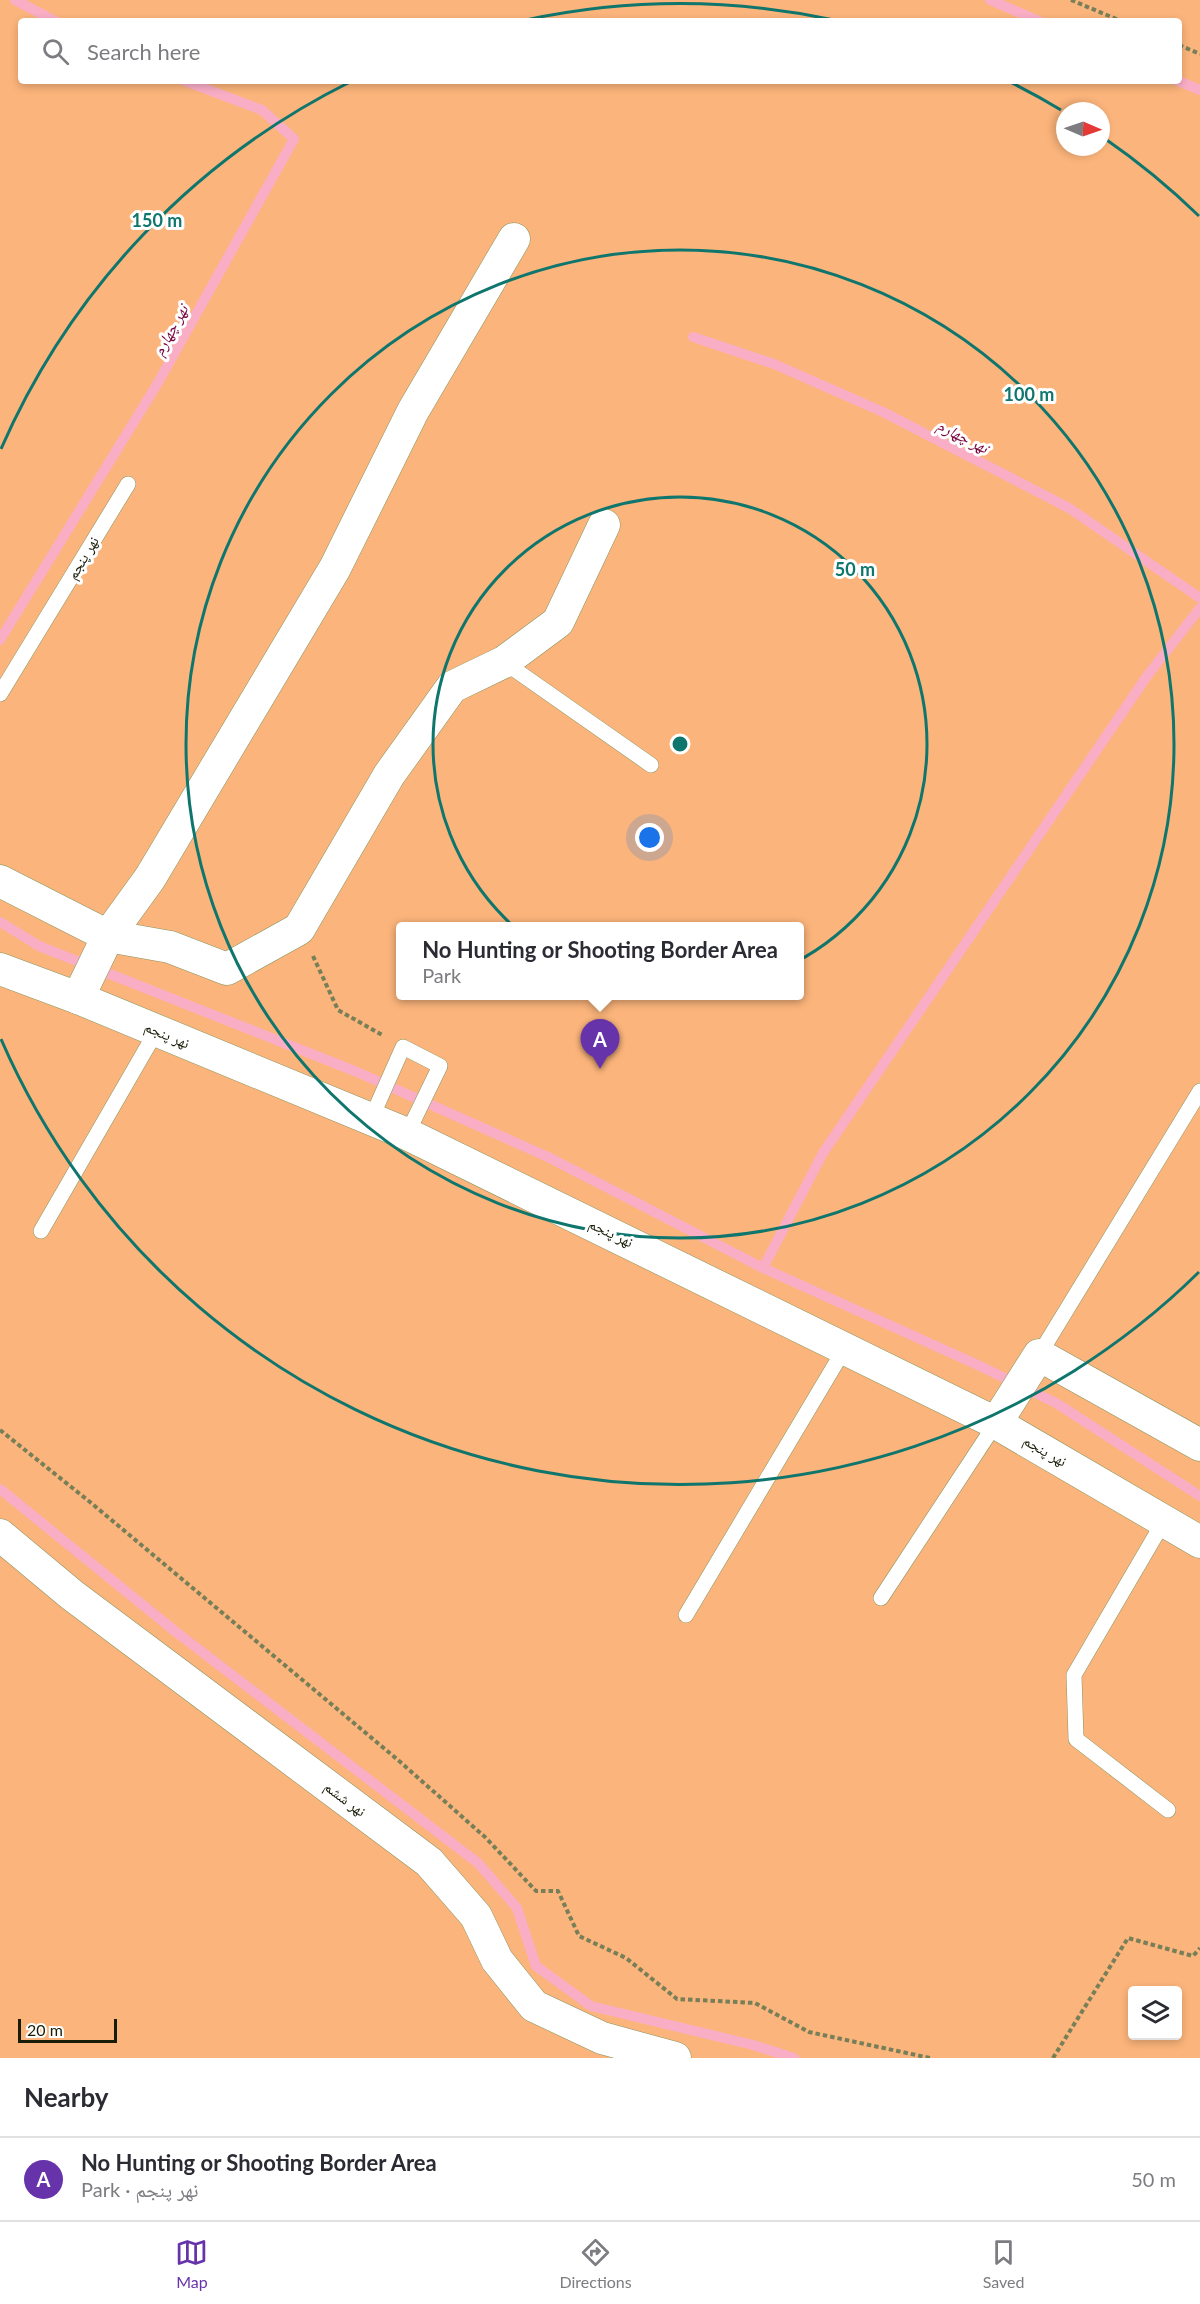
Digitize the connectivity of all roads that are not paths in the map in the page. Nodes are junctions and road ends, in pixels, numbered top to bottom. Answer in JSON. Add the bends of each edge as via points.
{"nodes":[{"id":1,"x":514,"y":239,"type":"dead end"},
{"id":2,"x":128,"y":484,"type":"dead end"},
{"id":3,"x":604,"y":525,"type":"dead end"},
{"id":4,"x":504,"y":663,"type":"junction"},
{"id":5,"x":0,"y":694,"type":"edge"},
{"id":6,"x":651,"y":765,"type":"dead end"},
{"id":7,"x":0,"y":881,"type":"edge"},
{"id":8,"x":104,"y":945,"type":"junction"},
{"id":9,"x":0,"y":969,"type":"edge"},
{"id":10,"x":82,"y":991,"type":"junction"},
{"id":11,"x":157,"y":1030,"type":"junction"},
{"id":12,"x":1200,"y":1091,"type":"edge"},
{"id":13,"x":375,"y":1110,"type":"junction"},
{"id":14,"x":410,"y":1126,"type":"junction"},
{"id":15,"x":41,"y":1231,"type":"dead end"},
{"id":16,"x":845,"y":1348,"type":"junction"},
{"id":17,"x":1034,"y":1362,"type":"junction"},
{"id":18,"x":1002,"y":1414,"type":"junction"},
{"id":19,"x":1200,"y":1445,"type":"edge"},
{"id":20,"x":1164,"y":1521,"type":"junction"},
{"id":21,"x":0,"y":1535,"type":"edge"},
{"id":22,"x":1200,"y":1542,"type":"edge"},
{"id":23,"x":881,"y":1598,"type":"dead end"},
{"id":24,"x":686,"y":1615,"type":"dead end"},
{"id":25,"x":1168,"y":1810,"type":"dead end"},
{"id":26,"x":675,"y":2058,"type":"edge"}],
"edges":[{"from":1,"to":8,"type":"street","via":[[413,411],[335,568],[150,878]]},
{"from":2,"to":5,"type":"lane","name":"نهر پنجم"},
{"from":3,"to":4,"type":"street","via":[[558,622]]},
{"from":4,"to":6,"type":"lane"},
{"from":4,"to":8,"type":"street","via":[[452,687],[389,775],[299,929],[227,969],[171,947]]},
{"from":7,"to":8,"type":"street"},
{"from":8,"to":10,"type":"street"},
{"from":9,"to":10,"type":"street","name":"نهر پنجم"},
{"from":10,"to":11,"type":"street","name":"نهر پنجم"},
{"from":11,"to":13,"type":"street","name":"نهر پنجم"},
{"from":11,"to":15,"type":"lane"},
{"from":12,"to":17,"type":"lane"},
{"from":13,"to":14,"type":"street","name":"نهر پنجم"},
{"from":13,"to":14,"type":"lane","via":[[403,1047],[440,1066]]},
{"from":14,"to":16,"type":"street","name":"نهر پنجم"},
{"from":16,"to":18,"type":"street","name":"نهر پنجم"},
{"from":16,"to":24,"type":"lane"},
{"from":17,"to":18,"type":"street"},
{"from":17,"to":19,"type":"street"},
{"from":18,"to":20,"type":"street","name":"نهر پنجم"},
{"from":18,"to":23,"type":"lane"},
{"from":20,"to":22,"type":"street","name":"نهر پنجم"},
{"from":20,"to":25,"type":"lane","via":[[1074,1675],[1076,1740]]},
{"from":21,"to":26,"type":"street","name":"نهر ششم","via":[[72,1595],[429,1862],[476,1916],[497,1960],[534,2006],[602,2037]]}]}
